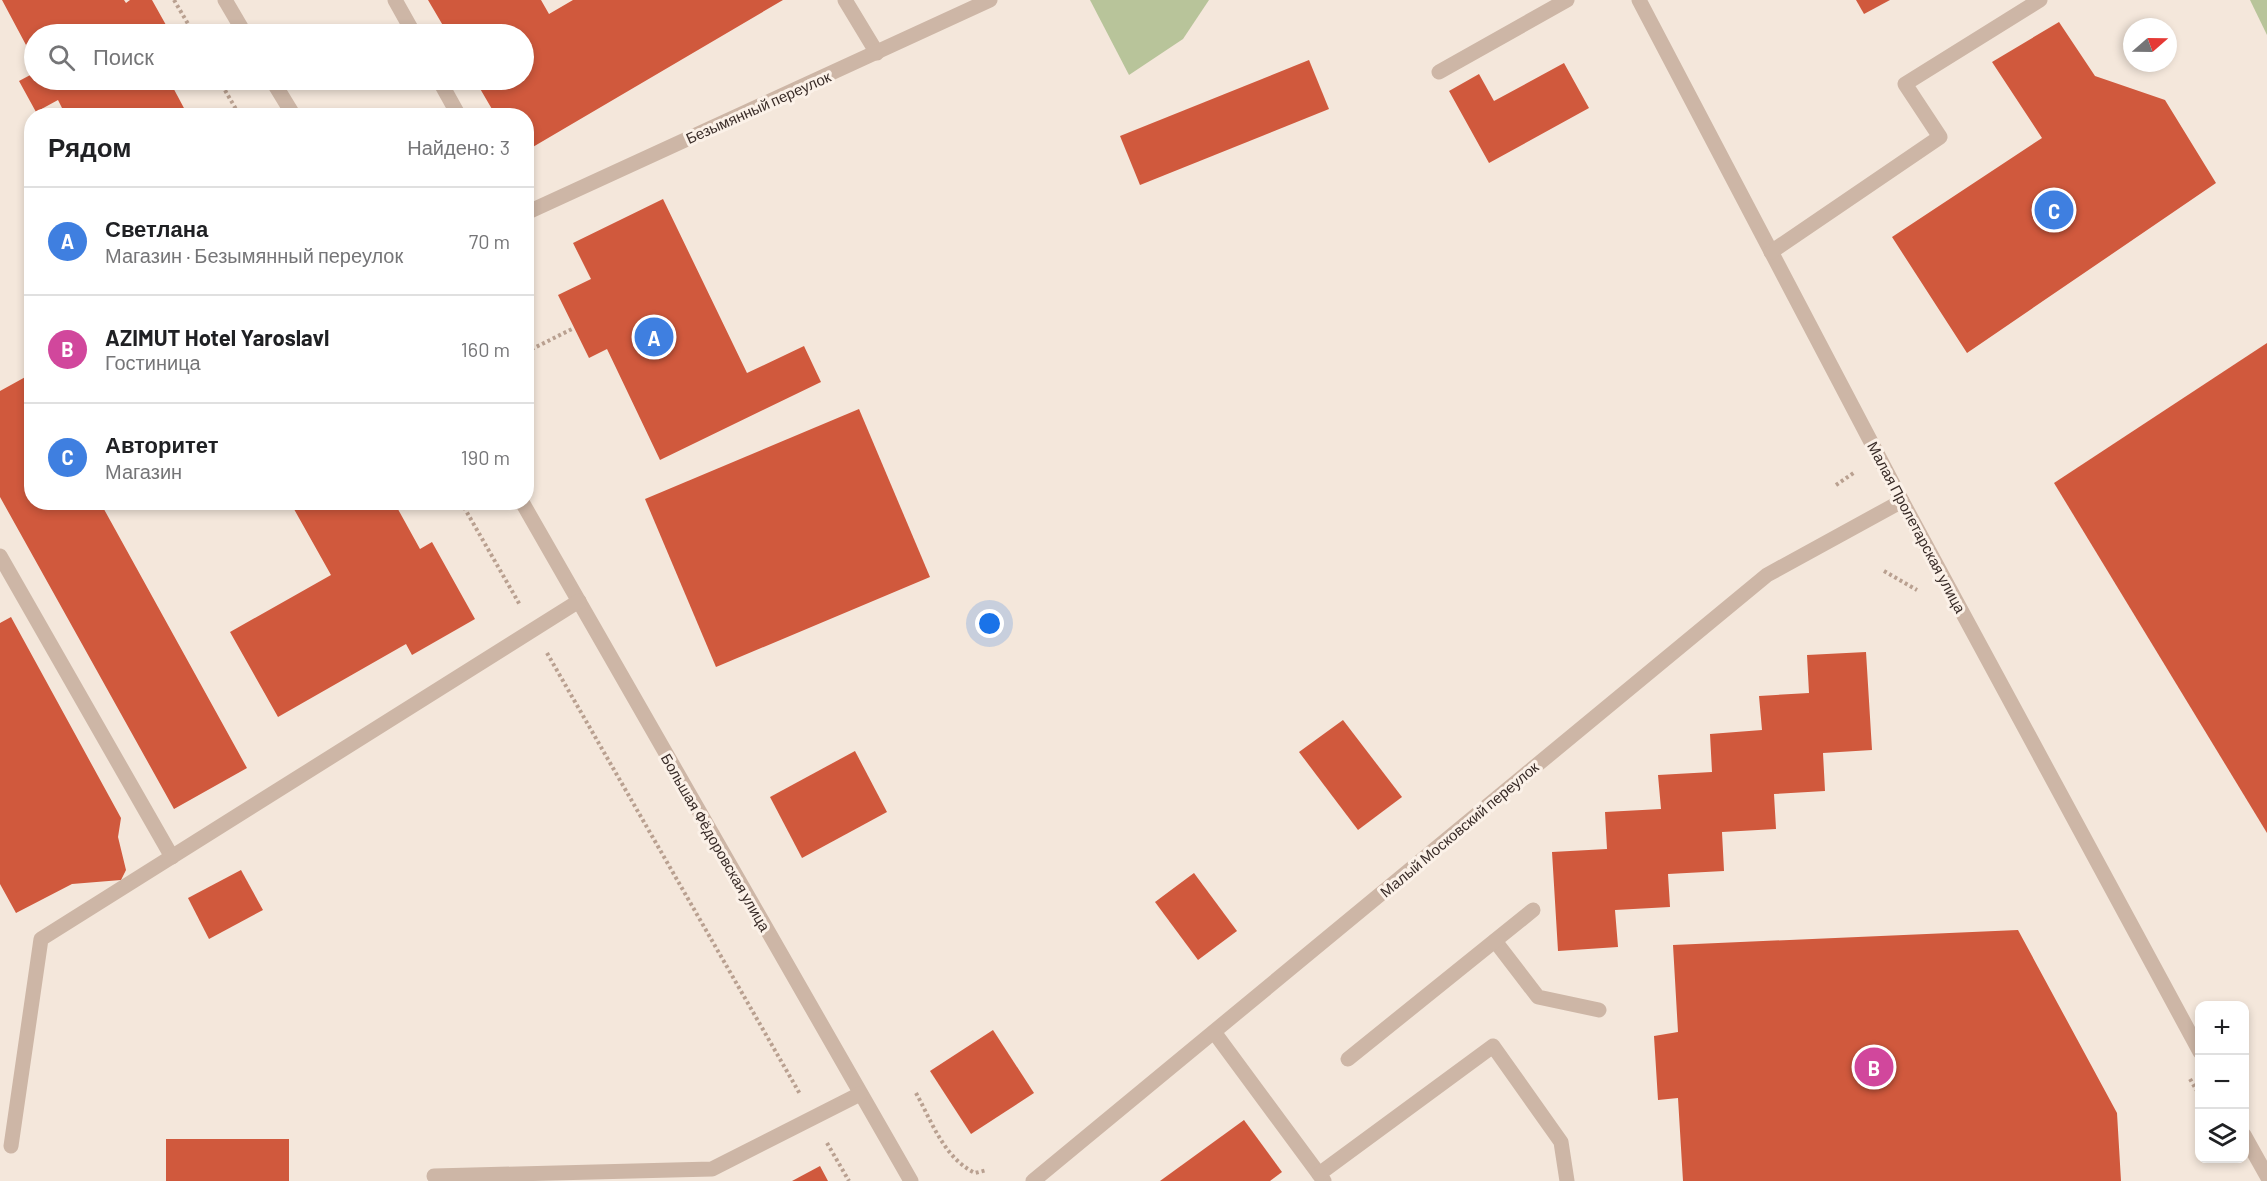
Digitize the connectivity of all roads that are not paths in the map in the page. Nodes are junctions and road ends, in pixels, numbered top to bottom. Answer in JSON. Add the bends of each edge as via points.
{"nodes":[{"id":1,"x":225,"y":0,"type":"edge"},
{"id":2,"x":395,"y":0,"type":"edge"},
{"id":3,"x":845,"y":0,"type":"edge"},
{"id":4,"x":990,"y":0,"type":"edge"},
{"id":5,"x":1567,"y":0,"type":"edge"},
{"id":6,"x":1639,"y":0,"type":"edge"},
{"id":7,"x":2040,"y":0,"type":"edge"},
{"id":8,"x":240,"y":24,"type":"edge"},
{"id":9,"x":408,"y":24,"type":"edge"},
{"id":10,"x":877,"y":53,"type":"junction"},
{"id":11,"x":1439,"y":72,"type":"dead end"},
{"id":12,"x":278,"y":90,"type":"edge"},
{"id":13,"x":445,"y":90,"type":"edge"},
{"id":14,"x":289,"y":108,"type":"edge"},
{"id":15,"x":455,"y":108,"type":"edge"},
{"id":16,"x":534,"y":209,"type":"edge"},
{"id":17,"x":1771,"y":252,"type":"junction"},
{"id":18,"x":1902,"y":501,"type":"junction"},
{"id":19,"x":527,"y":510,"type":"edge"},
{"id":20,"x":0,"y":556,"type":"edge"},
{"id":21,"x":579,"y":600,"type":"junction"},
{"id":22,"x":172,"y":857,"type":"junction"},
{"id":23,"x":1533,"y":910,"type":"dead end"},
{"id":24,"x":1495,"y":941,"type":"junction"},
{"id":25,"x":1599,"y":1010,"type":"dead end"},
{"id":26,"x":1214,"y":1032,"type":"junction"},
{"id":27,"x":2195,"y":1045,"type":"edge"},
{"id":28,"x":1348,"y":1059,"type":"dead end"},
{"id":29,"x":860,"y":1094,"type":"junction"},
{"id":30,"x":2249,"y":1143,"type":"edge"},
{"id":31,"x":11,"y":1146,"type":"dead end"},
{"id":32,"x":434,"y":1176,"type":"dead end"},
{"id":33,"x":2267,"y":1176,"type":"edge"},
{"id":34,"x":1322,"y":1177,"type":"edge"},
{"id":35,"x":910,"y":1181,"type":"edge"},
{"id":36,"x":1033,"y":1181,"type":"edge"},
{"id":37,"x":1567,"y":1181,"type":"edge"}],
"edges":[{"from":1,"to":8,"type":"street"},
{"from":2,"to":9,"type":"street"},
{"from":3,"to":10,"type":"street"},
{"from":4,"to":10,"type":"street","name":"Безымянный переулок"},
{"from":5,"to":11,"type":"street"},
{"from":6,"to":17,"type":"street","name":"Малая Пролетарская улица"},
{"from":7,"to":17,"type":"street","via":[[1905,84],[1940,137]]},
{"from":10,"to":16,"type":"street","name":"Безымянный переулок"},
{"from":12,"to":14,"type":"street"},
{"from":13,"to":15,"type":"street"},
{"from":17,"to":18,"type":"street","name":"Малая Пролетарская улица"},
{"from":18,"to":26,"type":"street","name":"Малый Московский переулок","via":[[1767,575]]},
{"from":18,"to":27,"type":"street","name":"Малая Пролетарская улица"},
{"from":19,"to":21,"type":"street","name":"Большая Фёдоровская улица"},
{"from":20,"to":22,"type":"street"},
{"from":21,"to":22,"type":"street"},
{"from":21,"to":29,"type":"street","name":"Большая Фёдоровская улица"},
{"from":22,"to":31,"type":"street","via":[[41,939]]},
{"from":23,"to":24,"type":"street"},
{"from":24,"to":25,"type":"street","via":[[1538,997]]},
{"from":24,"to":28,"type":"street"},
{"from":26,"to":34,"type":"street"},
{"from":26,"to":36,"type":"street","name":"Малый Московский переулок"},
{"from":29,"to":32,"type":"street","via":[[712,1169]]},
{"from":29,"to":35,"type":"street","name":"Большая Фёдоровская улица"},
{"from":30,"to":33,"type":"street"},
{"from":34,"to":37,"type":"street","via":[[1494,1046],[1562,1142]]}]}
